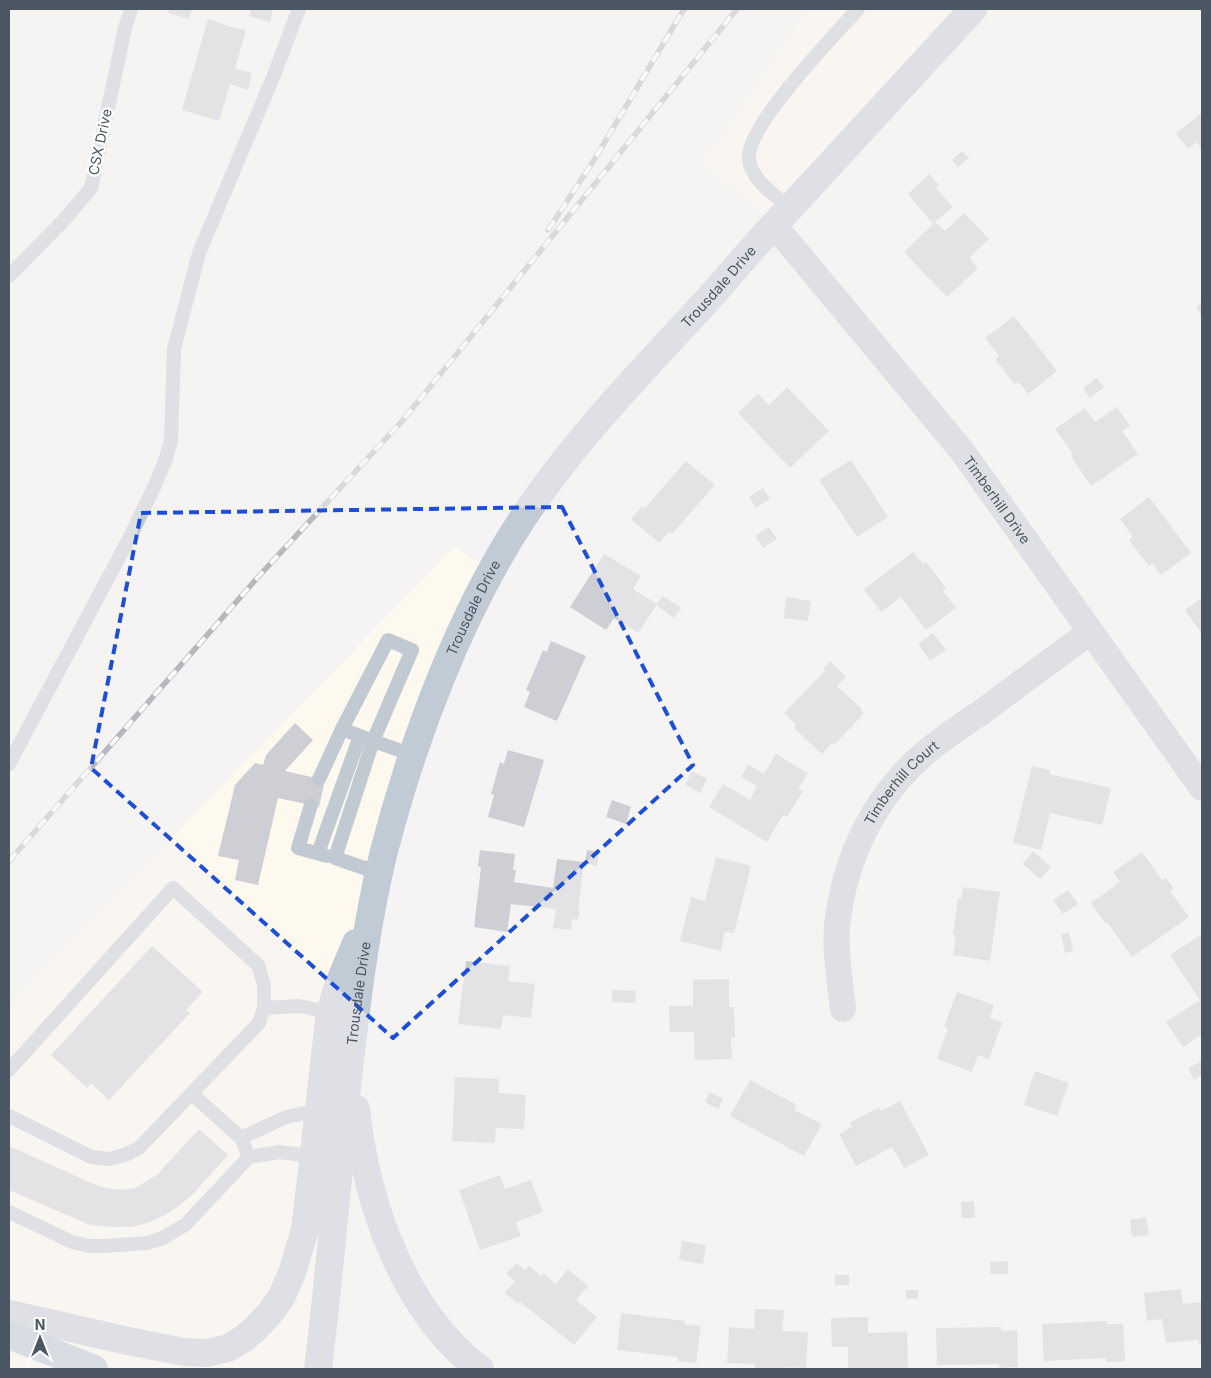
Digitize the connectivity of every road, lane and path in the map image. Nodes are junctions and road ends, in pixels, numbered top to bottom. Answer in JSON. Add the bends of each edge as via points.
{"nodes":[{"id":1,"x":131,"y":9,"type":"edge"},
{"id":2,"x":299,"y":9,"type":"edge"},
{"id":3,"x":858,"y":9,"type":"edge"},
{"id":4,"x":973,"y":9,"type":"edge"},
{"id":5,"x":782,"y":217,"type":"junction"},
{"id":6,"x":9,"y":276,"type":"edge"},
{"id":7,"x":1090,"y":632,"type":"junction"},
{"id":8,"x":342,"y":729,"type":"junction"},
{"id":9,"x":360,"y":736,"type":"junction"},
{"id":10,"x":373,"y":741,"type":"junction"},
{"id":11,"x":413,"y":756,"type":"junction"},
{"id":12,"x":9,"y":764,"type":"edge"},
{"id":13,"x":320,"y":779,"type":"dead end"},
{"id":14,"x":1202,"y":788,"type":"edge"},
{"id":15,"x":311,"y":805,"type":"dead end"},
{"id":16,"x":318,"y":853,"type":"junction"},
{"id":17,"x":335,"y":858,"type":"junction"},
{"id":18,"x":379,"y":873,"type":"junction"},
{"id":19,"x":264,"y":1008,"type":"junction"},
{"id":20,"x":339,"y":1009,"type":"junction"},
{"id":21,"x":843,"y":1009,"type":"dead end"},
{"id":22,"x":350,"y":1058,"type":"junction"},
{"id":23,"x":9,"y":1070,"type":"edge"},
{"id":24,"x":192,"y":1094,"type":"junction"},
{"id":25,"x":319,"y":1110,"type":"junction"},
{"id":26,"x":9,"y":1116,"type":"edge"},
{"id":27,"x":241,"y":1138,"type":"junction"},
{"id":28,"x":249,"y":1157,"type":"junction"},
{"id":29,"x":327,"y":1158,"type":"junction"},
{"id":30,"x":9,"y":1212,"type":"edge"},
{"id":31,"x":9,"y":1314,"type":"edge"},
{"id":32,"x":9,"y":1335,"type":"edge"},
{"id":33,"x":94,"y":1369,"type":"edge"},
{"id":34,"x":318,"y":1369,"type":"edge"},
{"id":35,"x":480,"y":1369,"type":"edge"}],
"edges":[{"from":1,"to":6,"type":"lane","name":"CSX Drive","via":[[90,188],[64,220]]},
{"from":2,"to":12,"type":"lane","via":[[199,253],[174,349],[171,441],[165,460],[132,533]]},
{"from":3,"to":5,"type":"lane","via":[[782,95],[749,148],[752,169]]},
{"from":4,"to":5,"type":"street","name":"Trousdale Drive"},
{"from":5,"to":7,"type":"street","name":"Timberhill Drive","via":[[962,451]]},
{"from":5,"to":11,"type":"street","name":"Trousdale Drive","via":[[608,409],[524,516],[468,618]]},
{"from":7,"to":14,"type":"street","name":"Timberhill Drive"},
{"from":7,"to":21,"type":"street","name":"Timberhill Court","via":[[935,745],[908,769],[866,826],[842,892],[837,936]]},
{"from":8,"to":9,"type":"lane"},
{"from":8,"to":10,"type":"lane","via":[[388,640],[412,650]]},
{"from":8,"to":13,"type":"lane"},
{"from":9,"to":10,"type":"lane"},
{"from":9,"to":16,"type":"lane"},
{"from":10,"to":11,"type":"lane"},
{"from":10,"to":17,"type":"lane"},
{"from":11,"to":18,"type":"street","name":"Trousdale Drive"},
{"from":15,"to":16,"type":"lane","via":[[298,848]]},
{"from":16,"to":17,"type":"lane"},
{"from":17,"to":18,"type":"lane"},
{"from":18,"to":20,"type":"street","name":"Trousdale Drive"},
{"from":19,"to":20,"type":"lane"},
{"from":19,"to":23,"type":"lane","via":[[264,985],[258,965],[173,888]]},
{"from":19,"to":24,"type":"lane","via":[[260,1023]]},
{"from":20,"to":22,"type":"street","name":"Trousdale Drive"},
{"from":20,"to":25,"type":"street"},
{"from":22,"to":29,"type":"street","name":"Trousdale Drive"},
{"from":22,"to":35,"type":"street","via":[[364,1166],[393,1250],[408,1283],[438,1329]]},
{"from":24,"to":26,"type":"lane","via":[[139,1148],[110,1159],[91,1157]]},
{"from":24,"to":27,"type":"lane"},
{"from":25,"to":27,"type":"lane","via":[[286,1117]]},
{"from":25,"to":29,"type":"street"},
{"from":27,"to":28,"type":"lane"},
{"from":28,"to":29,"type":"lane","via":[[279,1152]]},
{"from":28,"to":30,"type":"lane","via":[[186,1224],[148,1243],[90,1246],[72,1242]]},
{"from":29,"to":31,"type":"street","via":[[282,1296],[254,1330],[228,1348],[207,1354],[184,1352]]},
{"from":29,"to":34,"type":"street","name":"Trousdale Drive"},
{"from":32,"to":33,"type":"main road"}]}
